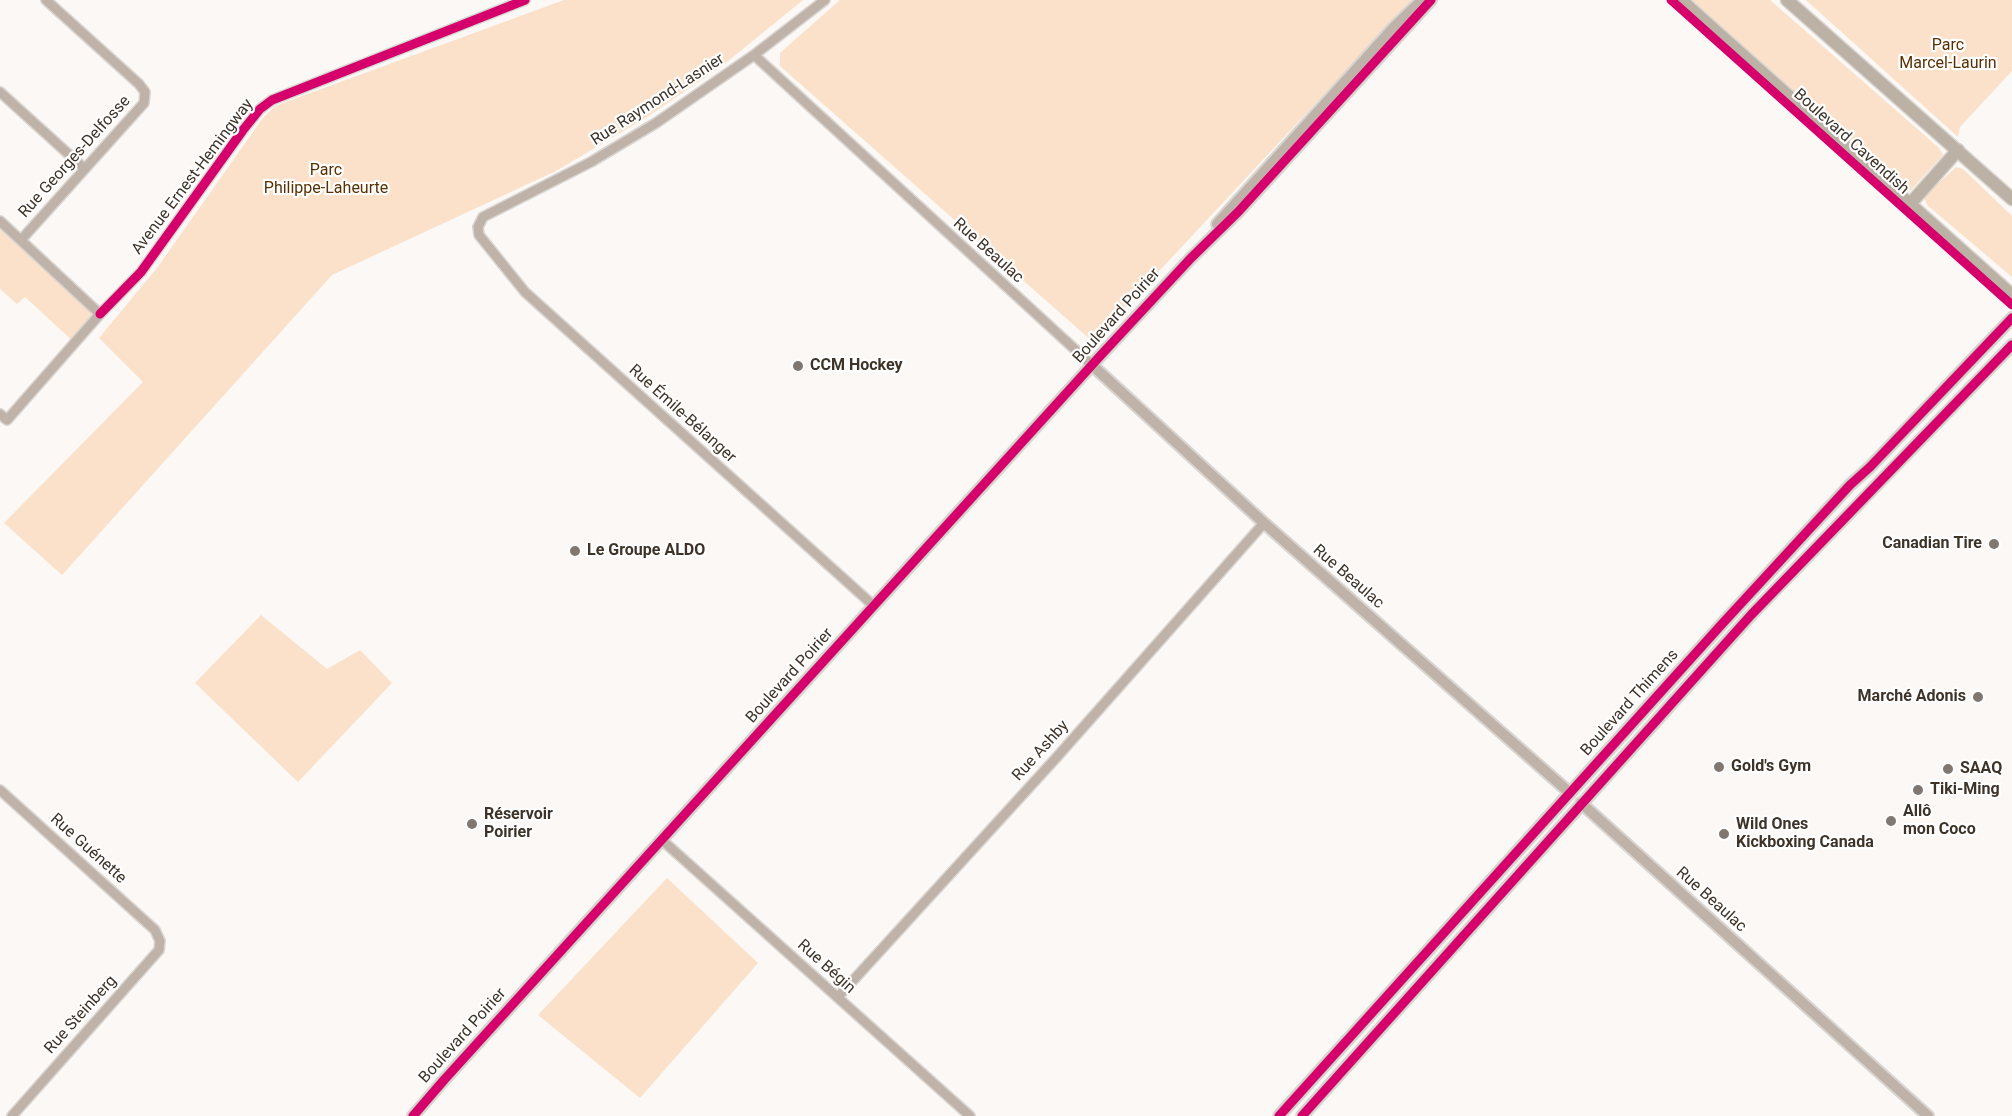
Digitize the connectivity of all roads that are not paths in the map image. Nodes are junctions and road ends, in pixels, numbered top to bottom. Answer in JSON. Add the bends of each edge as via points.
{"nodes":[{"id":1,"x":46,"y":0,"type":"edge"},
{"id":2,"x":523,"y":0,"type":"edge"},
{"id":3,"x":825,"y":0,"type":"edge"},
{"id":4,"x":1422,"y":0,"type":"edge"},
{"id":5,"x":1431,"y":0,"type":"edge"},
{"id":6,"x":1681,"y":0,"type":"edge"},
{"id":7,"x":1787,"y":0,"type":"edge"},
{"id":8,"x":754,"y":55,"type":"junction"},
{"id":9,"x":0,"y":92,"type":"edge"},
{"id":10,"x":1958,"y":150,"type":"junction"},
{"id":11,"x":85,"y":169,"type":"junction"},
{"id":12,"x":2012,"y":199,"type":"edge"},
{"id":13,"x":1910,"y":204,"type":"junction"},
{"id":14,"x":0,"y":221,"type":"edge"},
{"id":15,"x":479,"y":235,"type":"joint"},
{"id":16,"x":21,"y":240,"type":"junction"},
{"id":17,"x":1191,"y":258,"type":"junction"},
{"id":18,"x":2012,"y":295,"type":"edge"},
{"id":19,"x":100,"y":314,"type":"junction"},
{"id":20,"x":2012,"y":318,"type":"edge"},
{"id":21,"x":2012,"y":345,"type":"edge"},
{"id":22,"x":1092,"y":365,"type":"junction"},
{"id":23,"x":4,"y":417,"type":"edge"},
{"id":24,"x":1264,"y":523,"type":"junction"},
{"id":25,"x":874,"y":606,"type":"junction"},
{"id":26,"x":0,"y":790,"type":"edge"},
{"id":27,"x":1570,"y":792,"type":"junction"},
{"id":28,"x":1581,"y":803,"type":"junction"},
{"id":29,"x":662,"y":840,"type":"junction"},
{"id":30,"x":155,"y":930,"type":"joint"},
{"id":31,"x":838,"y":997,"type":"junction"},
{"id":32,"x":1300,"y":1094,"type":"junction"},
{"id":33,"x":1312,"y":1105,"type":"junction"},
{"id":34,"x":12,"y":1116,"type":"edge"},
{"id":35,"x":413,"y":1116,"type":"edge"},
{"id":36,"x":970,"y":1116,"type":"edge"},
{"id":37,"x":1279,"y":1116,"type":"edge"},
{"id":38,"x":1302,"y":1116,"type":"edge"},
{"id":39,"x":1928,"y":1116,"type":"edge"}],
"edges":[{"from":1,"to":11,"type":"street","name":"Rue Georges-Delfosse","via":[[146,92],[144,103]]},
{"from":2,"to":19,"type":"street","name":"Avenue Ernest-Hemingway","via":[[272,100],[243,130],[141,272]]},
{"from":3,"to":8,"type":"street","name":"Rue Raymond-Lasnier"},
{"from":4,"to":17,"type":"street","name":"Boulevard Poirier","via":[[1230,207]]},
{"from":5,"to":17,"type":"street","name":"Boulevard Poirier","via":[[1238,212]]},
{"from":6,"to":13,"type":"main road","name":"Boulevard Cavendish"},
{"from":7,"to":10,"type":"main road"},
{"from":8,"to":15,"type":"street","name":"Rue Raymond-Lasnier","via":[[600,157],[483,218]]},
{"from":8,"to":22,"type":"street","name":"Rue Beaulac"},
{"from":9,"to":11,"type":"street"},
{"from":10,"to":12,"type":"main road"},
{"from":10,"to":13,"type":"main road"},
{"from":11,"to":16,"type":"street","name":"Rue Georges-Delfosse"},
{"from":13,"to":18,"type":"main road","name":"Boulevard Cavendish"},
{"from":14,"to":16,"type":"street"},
{"from":15,"to":25,"type":"street","name":"Rue Émile-Bélanger","via":[[525,292]]},
{"from":16,"to":19,"type":"street"},
{"from":17,"to":22,"type":"street","name":"Boulevard Poirier"},
{"from":19,"to":23,"type":"street","name":"Avenue Ernest-Hemingway"},
{"from":20,"to":27,"type":"street","name":"Boulevard Thimens","via":[[1850,485]]},
{"from":21,"to":28,"type":"street","name":"Boulevard Thimens","via":[[1751,615]]},
{"from":22,"to":24,"type":"street","name":"Rue Beaulac"},
{"from":22,"to":25,"type":"street","name":"Boulevard Poirier"},
{"from":24,"to":27,"type":"street","name":"Rue Beaulac"},
{"from":24,"to":31,"type":"street","name":"Rue Ashby"},
{"from":25,"to":29,"type":"street","name":"Boulevard Poirier"},
{"from":26,"to":30,"type":"street","name":"Rue Guénette"},
{"from":27,"to":28,"type":"street","name":"Rue Beaulac"},
{"from":27,"to":32,"type":"street","name":"Boulevard Thimens"},
{"from":28,"to":33,"type":"street","name":"Boulevard Thimens"},
{"from":28,"to":39,"type":"street","name":"Rue Beaulac"},
{"from":29,"to":31,"type":"street","name":"Rue Bégin"},
{"from":29,"to":35,"type":"street","name":"Boulevard Poirier"},
{"from":30,"to":34,"type":"street","name":"Rue Steinberg","via":[[159,950]]},
{"from":31,"to":36,"type":"street","name":"Rue Bégin"},
{"from":32,"to":33,"type":"street"},
{"from":32,"to":37,"type":"street","name":"Boulevard Thimens"},
{"from":33,"to":38,"type":"street","name":"Boulevard Thimens"}]}
